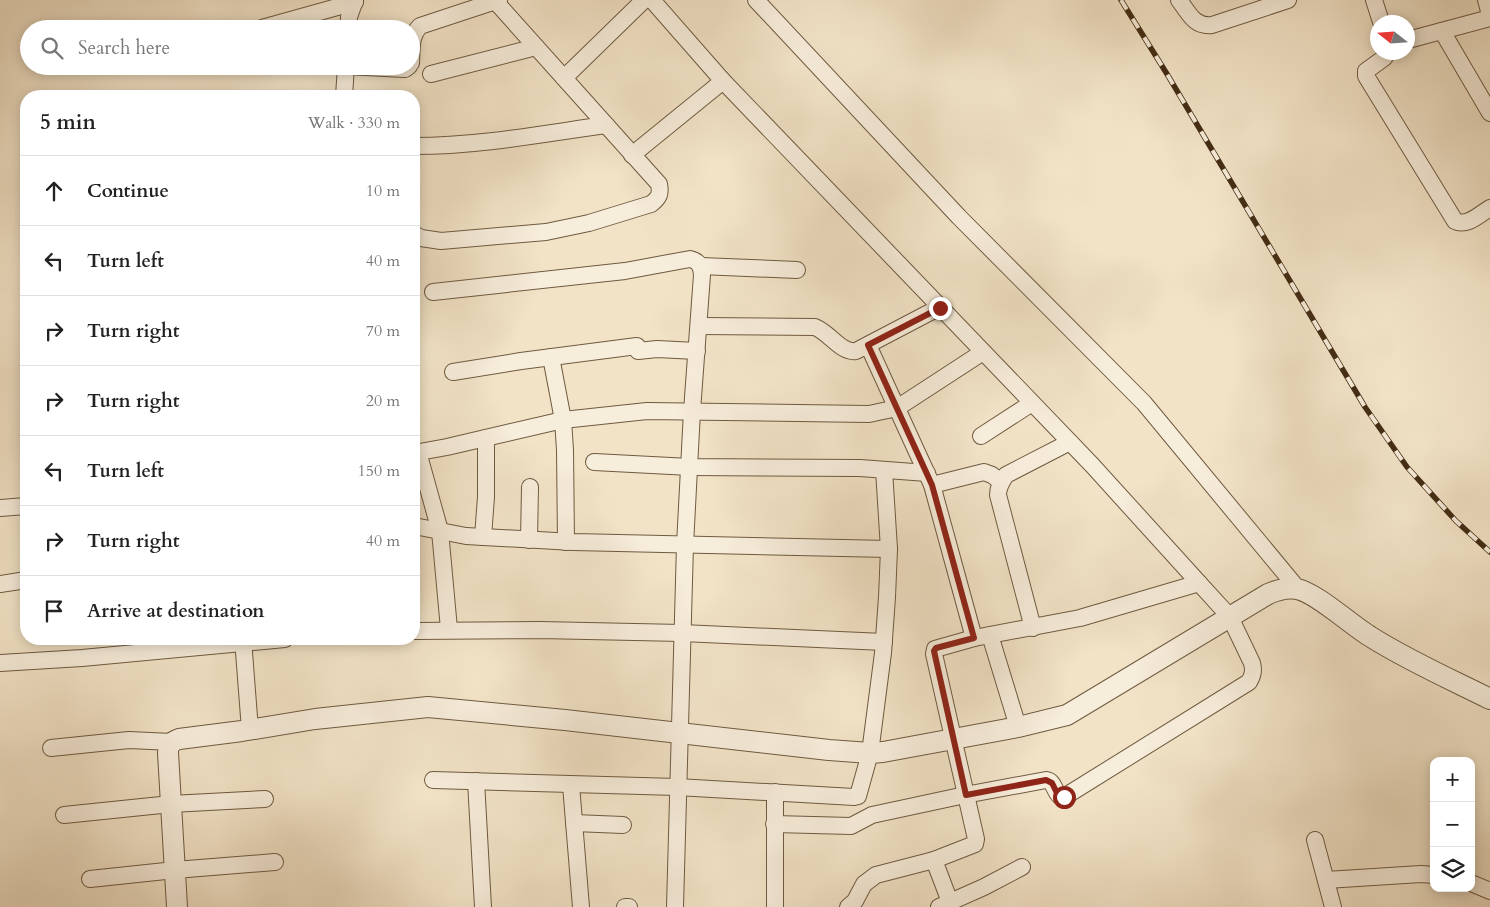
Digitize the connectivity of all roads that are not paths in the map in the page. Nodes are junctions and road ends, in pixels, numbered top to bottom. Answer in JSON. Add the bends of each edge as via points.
{"nodes":[{"id":1,"x":644,"y":0,"type":"edge"},
{"id":2,"x":652,"y":0,"type":"edge"},
{"id":3,"x":756,"y":0,"type":"edge"},
{"id":4,"x":1179,"y":0,"type":"edge"},
{"id":5,"x":1288,"y":0,"type":"edge"},
{"id":6,"x":1374,"y":0,"type":"edge"},
{"id":7,"x":1486,"y":0,"type":"edge"},
{"id":8,"x":355,"y":1,"type":"edge"},
{"id":9,"x":498,"y":1,"type":"edge"},
{"id":10,"x":1379,"y":15,"type":"edge"},
{"id":11,"x":1490,"y":16,"type":"edge"},
{"id":12,"x":290,"y":20,"type":"edge"},
{"id":13,"x":349,"y":20,"type":"edge"},
{"id":14,"x":420,"y":26,"type":"edge"},
{"id":15,"x":1442,"y":31,"type":"junction"},
{"id":16,"x":1415,"y":38,"type":"edge"},
{"id":17,"x":536,"y":46,"type":"junction"},
{"id":18,"x":1381,"y":60,"type":"edge"},
{"id":19,"x":431,"y":74,"type":"dead end"},
{"id":20,"x":345,"y":75,"type":"edge"},
{"id":21,"x":564,"y":78,"type":"junction"},
{"id":22,"x":723,"y":81,"type":"junction"},
{"id":23,"x":344,"y":90,"type":"edge"},
{"id":24,"x":1490,"y":113,"type":"edge"},
{"id":25,"x":606,"y":125,"type":"junction"},
{"id":26,"x":420,"y":146,"type":"edge"},
{"id":27,"x":632,"y":155,"type":"junction"},
{"id":28,"x":1490,"y":208,"type":"edge"},
{"id":29,"x":420,"y":237,"type":"edge"},
{"id":30,"x":701,"y":266,"type":"junction"},
{"id":31,"x":797,"y":270,"type":"dead end"},
{"id":32,"x":433,"y":292,"type":"dead end"},
{"id":33,"x":940,"y":308,"type":"junction"},
{"id":34,"x":699,"y":326,"type":"junction"},
{"id":35,"x":868,"y":345,"type":"junction"},
{"id":36,"x":697,"y":351,"type":"junction"},
{"id":37,"x":984,"y":352,"type":"junction"},
{"id":38,"x":551,"y":357,"type":"junction"},
{"id":39,"x":453,"y":372,"type":"dead end"},
{"id":40,"x":1032,"y":403,"type":"junction"},
{"id":41,"x":897,"y":408,"type":"junction"},
{"id":42,"x":692,"y":411,"type":"junction"},
{"id":43,"x":562,"y":420,"type":"junction"},
{"id":44,"x":981,"y":436,"type":"dead end"},
{"id":45,"x":486,"y":438,"type":"junction"},
{"id":46,"x":1070,"y":442,"type":"junction"},
{"id":47,"x":420,"y":451,"type":"edge"},
{"id":48,"x":594,"y":462,"type":"dead end"},
{"id":49,"x":420,"y":465,"type":"edge"},
{"id":50,"x":690,"y":467,"type":"junction"},
{"id":51,"x":884,"y":470,"type":"junction"},
{"id":52,"x":929,"y":479,"type":"junction"},
{"id":53,"x":1000,"y":482,"type":"junction"},
{"id":54,"x":530,"y":487,"type":"dead end"},
{"id":55,"x":20,"y":506,"type":"edge"},
{"id":56,"x":0,"y":508,"type":"edge"},
{"id":57,"x":420,"y":527,"type":"edge"},
{"id":58,"x":440,"y":531,"type":"junction"},
{"id":59,"x":483,"y":537,"type":"junction"},
{"id":60,"x":529,"y":540,"type":"junction"},
{"id":61,"x":566,"y":542,"type":"junction"},
{"id":62,"x":685,"y":545,"type":"junction"},
{"id":63,"x":889,"y":549,"type":"junction"},
{"id":64,"x":20,"y":581,"type":"edge"},
{"id":65,"x":1199,"y":583,"type":"junction"},
{"id":66,"x":0,"y":584,"type":"edge"},
{"id":67,"x":1298,"y":589,"type":"junction"},
{"id":68,"x":1230,"y":617,"type":"junction"},
{"id":69,"x":1033,"y":628,"type":"junction"},
{"id":70,"x":449,"y":629,"type":"junction"},
{"id":71,"x":420,"y":631,"type":"edge"},
{"id":72,"x":682,"y":633,"type":"junction"},
{"id":73,"x":982,"y":637,"type":"junction"},
{"id":74,"x":884,"y":642,"type":"junction"},
{"id":75,"x":198,"y":645,"type":"edge"},
{"id":76,"x":243,"y":645,"type":"edge"},
{"id":77,"x":0,"y":663,"type":"edge"},
{"id":78,"x":1490,"y":699,"type":"edge"},
{"id":79,"x":1018,"y":727,"type":"junction"},
{"id":80,"x":250,"y":730,"type":"junction"},
{"id":81,"x":678,"y":733,"type":"junction"},
{"id":82,"x":952,"y":739,"type":"junction"},
{"id":83,"x":172,"y":742,"type":"junction"},
{"id":84,"x":51,"y":748,"type":"dead end"},
{"id":85,"x":870,"y":753,"type":"junction"},
{"id":86,"x":433,"y":780,"type":"dead end"},
{"id":87,"x":476,"y":781,"type":"junction"},
{"id":88,"x":571,"y":785,"type":"junction"},
{"id":89,"x":677,"y":787,"type":"junction"},
{"id":90,"x":775,"y":792,"type":"junction"},
{"id":91,"x":966,"y":795,"type":"junction"},
{"id":92,"x":265,"y":799,"type":"dead end"},
{"id":93,"x":171,"y":804,"type":"junction"},
{"id":94,"x":64,"y":815,"type":"dead end"},
{"id":95,"x":574,"y":824,"type":"junction"},
{"id":96,"x":774,"y":824,"type":"junction"},
{"id":97,"x":623,"y":825,"type":"dead end"},
{"id":98,"x":1315,"y":840,"type":"dead end"},
{"id":99,"x":934,"y":860,"type":"junction"},
{"id":100,"x":275,"y":862,"type":"dead end"},
{"id":101,"x":1022,"y":867,"type":"dead end"},
{"id":102,"x":175,"y":870,"type":"junction"},
{"id":103,"x":1430,"y":875,"type":"edge"},
{"id":104,"x":90,"y":879,"type":"dead end"},
{"id":105,"x":1326,"y":880,"type":"junction"},
{"id":106,"x":1475,"y":884,"type":"edge"},
{"id":107,"x":1490,"y":891,"type":"edge"},
{"id":108,"x":855,"y":903,"type":"edge"},
{"id":109,"x":944,"y":905,"type":"edge"},
{"id":110,"x":177,"y":907,"type":"edge"},
{"id":111,"x":484,"y":907,"type":"edge"},
{"id":112,"x":581,"y":907,"type":"edge"},
{"id":113,"x":675,"y":907,"type":"edge"},
{"id":114,"x":775,"y":907,"type":"edge"},
{"id":115,"x":1333,"y":907,"type":"edge"}],
"edges":[{"from":1,"to":21,"type":"street"},
{"from":2,"to":22,"type":"street"},
{"from":3,"to":67,"type":"street","via":[[959,217],[1144,402]]},
{"from":4,"to":5,"type":"street","via":[[1198,24],[1204,26]]},
{"from":6,"to":10,"type":"street"},
{"from":7,"to":11,"type":"street"},
{"from":8,"to":12,"type":"street"},
{"from":8,"to":13,"type":"street"},
{"from":9,"to":14,"type":"street"},
{"from":9,"to":17,"type":"street"},
{"from":11,"to":15,"type":"street"},
{"from":15,"to":16,"type":"street"},
{"from":15,"to":24,"type":"street"},
{"from":17,"to":19,"type":"street"},
{"from":17,"to":21,"type":"street"},
{"from":18,"to":28,"type":"street","via":[[1366,70],[1366,76],[1455,221],[1466,223]]},
{"from":20,"to":23,"type":"street"},
{"from":21,"to":25,"type":"street"},
{"from":22,"to":27,"type":"street"},
{"from":22,"to":33,"type":"street"},
{"from":25,"to":26,"type":"street","via":[[500,140]]},
{"from":25,"to":27,"type":"street"},
{"from":27,"to":29,"type":"street","via":[[659,184],[661,192],[651,204],[546,232],[441,241]]},
{"from":30,"to":31,"type":"street"},
{"from":30,"to":32,"type":"street","via":[[690,258],[625,271]]},
{"from":30,"to":34,"type":"street"},
{"from":33,"to":35,"type":"street"},
{"from":33,"to":37,"type":"street"},
{"from":34,"to":35,"type":"street","via":[[815,327],[845,350],[856,351]]},
{"from":34,"to":36,"type":"street"},
{"from":35,"to":41,"type":"street"},
{"from":36,"to":38,"type":"street","via":[[637,348]]},
{"from":36,"to":42,"type":"street"},
{"from":37,"to":40,"type":"street"},
{"from":37,"to":41,"type":"street"},
{"from":38,"to":39,"type":"street"},
{"from":38,"to":43,"type":"street"},
{"from":40,"to":44,"type":"street"},
{"from":40,"to":46,"type":"street"},
{"from":41,"to":42,"type":"street","via":[[869,414]]},
{"from":41,"to":52,"type":"street"},
{"from":42,"to":43,"type":"street","via":[[647,411]]},
{"from":42,"to":50,"type":"street"},
{"from":43,"to":45,"type":"street"},
{"from":43,"to":61,"type":"street"},
{"from":45,"to":47,"type":"street"},
{"from":45,"to":59,"type":"street"},
{"from":46,"to":53,"type":"street","via":[[1006,475]]},
{"from":46,"to":65,"type":"street"},
{"from":48,"to":50,"type":"street"},
{"from":49,"to":58,"type":"street"},
{"from":50,"to":51,"type":"street"},
{"from":50,"to":62,"type":"street"},
{"from":51,"to":52,"type":"street"},
{"from":51,"to":63,"type":"street"},
{"from":52,"to":53,"type":"street","via":[[984,472]]},
{"from":52,"to":73,"type":"street"},
{"from":53,"to":69,"type":"street","via":[[998,495]]},
{"from":54,"to":60,"type":"street"},
{"from":55,"to":56,"type":"street"},
{"from":57,"to":58,"type":"street"},
{"from":58,"to":59,"type":"street"},
{"from":58,"to":70,"type":"street"},
{"from":59,"to":60,"type":"street"},
{"from":60,"to":61,"type":"street"},
{"from":61,"to":62,"type":"street"},
{"from":62,"to":63,"type":"street"},
{"from":62,"to":72,"type":"street"},
{"from":63,"to":74,"type":"street"},
{"from":64,"to":66,"type":"street"},
{"from":65,"to":68,"type":"street"},
{"from":65,"to":69,"type":"street","via":[[1080,618]]},
{"from":67,"to":68,"type":"street","via":[[1281,589],[1268,594]]},
{"from":67,"to":78,"type":"street","via":[[1371,638]]},
{"from":68,"to":79,"type":"street","via":[[1066,716]]},
{"from":68,"to":91,"type":"street","via":[[1252,663],[1253,676],[1249,682],[1064,797],[1058,795],[1052,783],[1046,780]]},
{"from":69,"to":73,"type":"street"},
{"from":70,"to":71,"type":"street"},
{"from":70,"to":72,"type":"street"},
{"from":72,"to":74,"type":"street"},
{"from":72,"to":81,"type":"street"},
{"from":73,"to":79,"type":"street"},
{"from":73,"to":82,"type":"street","via":[[934,651]]},
{"from":74,"to":85,"type":"street"},
{"from":75,"to":77,"type":"street"},
{"from":76,"to":80,"type":"street"},
{"from":79,"to":82,"type":"street"},
{"from":80,"to":81,"type":"street","via":[[315,719],[428,707]]},
{"from":80,"to":83,"type":"street"},
{"from":81,"to":85,"type":"street"},
{"from":81,"to":89,"type":"street"},
{"from":82,"to":85,"type":"street"},
{"from":82,"to":91,"type":"street"},
{"from":83,"to":84,"type":"street","via":[[129,740]]},
{"from":83,"to":93,"type":"street","via":[[168,747]]},
{"from":85,"to":90,"type":"street","via":[[858,796]]},
{"from":86,"to":87,"type":"street"},
{"from":87,"to":88,"type":"street"},
{"from":87,"to":111,"type":"street"},
{"from":88,"to":89,"type":"street"},
{"from":88,"to":95,"type":"street"},
{"from":89,"to":90,"type":"street"},
{"from":89,"to":113,"type":"street"},
{"from":90,"to":96,"type":"street"},
{"from":91,"to":96,"type":"street","via":[[872,815],[851,826]]},
{"from":91,"to":99,"type":"street","via":[[975,844]]},
{"from":92,"to":93,"type":"street"},
{"from":93,"to":94,"type":"street"},
{"from":93,"to":102,"type":"street"},
{"from":95,"to":97,"type":"street"},
{"from":95,"to":112,"type":"street"},
{"from":96,"to":114,"type":"street"},
{"from":98,"to":105,"type":"street"},
{"from":99,"to":108,"type":"street","via":[[876,875],[864,884]]},
{"from":99,"to":109,"type":"street"},
{"from":100,"to":102,"type":"street"},
{"from":101,"to":109,"type":"street"},
{"from":102,"to":104,"type":"street"},
{"from":102,"to":110,"type":"street"},
{"from":103,"to":105,"type":"street"},
{"from":105,"to":115,"type":"street"},
{"from":106,"to":107,"type":"street"}]}
